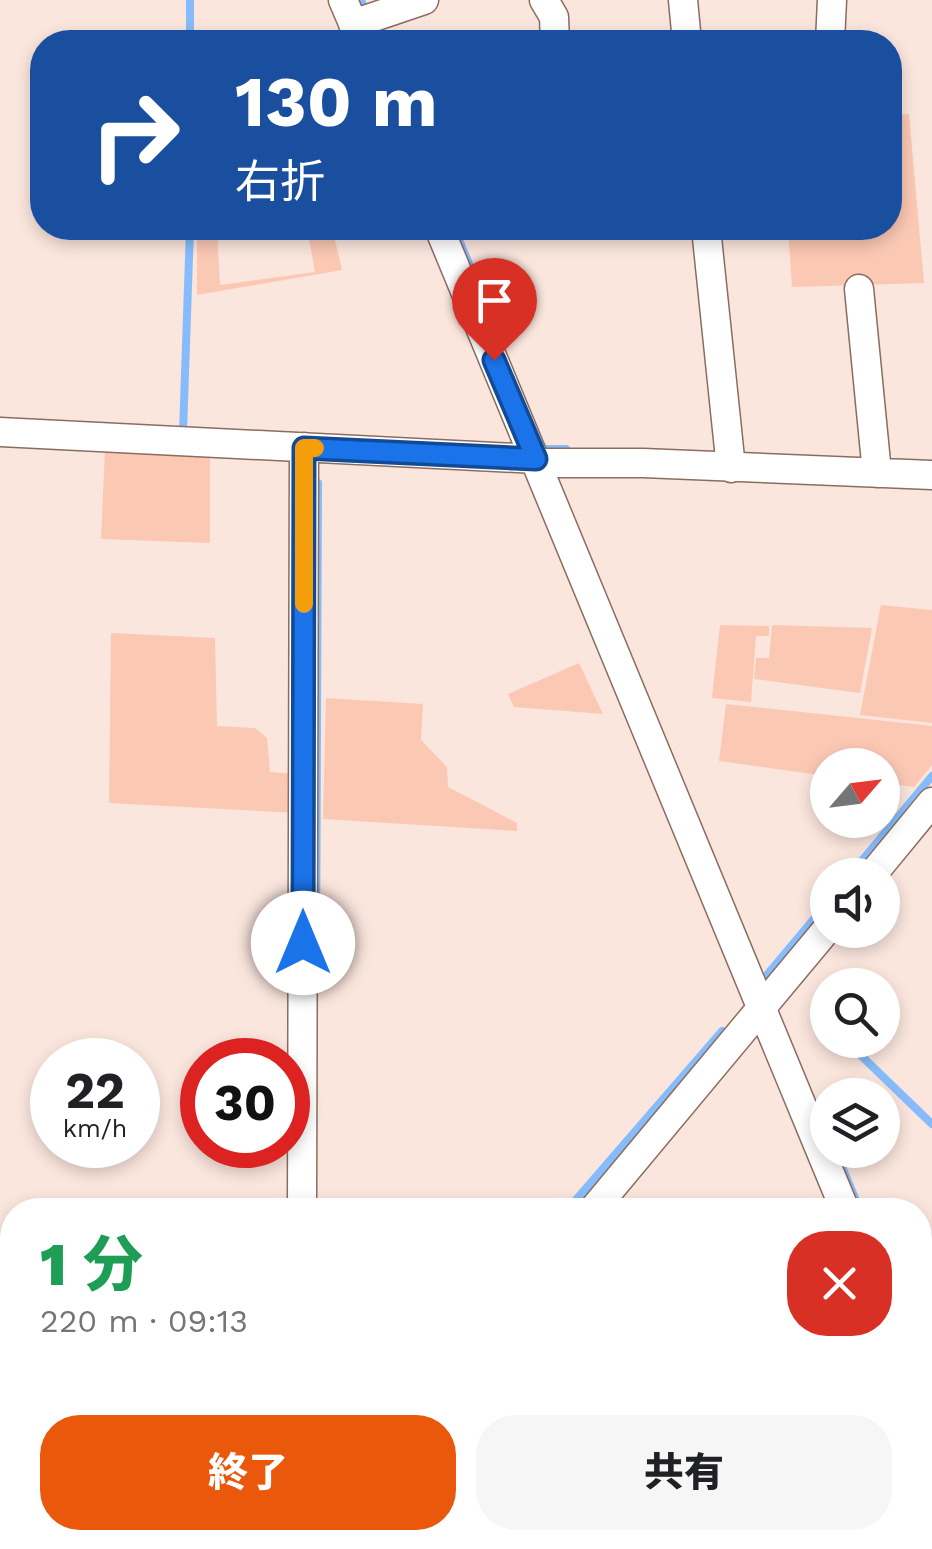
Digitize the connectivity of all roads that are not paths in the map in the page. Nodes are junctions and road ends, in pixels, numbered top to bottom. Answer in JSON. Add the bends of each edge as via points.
{"nodes":[{"id":1,"x":424,"y":0,"type":"edge"},
{"id":2,"x":544,"y":0,"type":"edge"},
{"id":3,"x":682,"y":0,"type":"edge"},
{"id":4,"x":832,"y":0,"type":"edge"},
{"id":5,"x":359,"y":20,"type":"edge"},
{"id":6,"x":555,"y":30,"type":"edge"},
{"id":7,"x":686,"y":30,"type":"edge"},
{"id":8,"x":831,"y":30,"type":"edge"},
{"id":9,"x":443,"y":240,"type":"edge"},
{"id":10,"x":707,"y":240,"type":"edge"},
{"id":11,"x":859,"y":289,"type":"dead end"},
{"id":12,"x":0,"y":432,"type":"edge"},
{"id":13,"x":314,"y":448,"type":"junction"},
{"id":14,"x":730,"y":460,"type":"junction"},
{"id":15,"x":537,"y":461,"type":"junction"},
{"id":16,"x":876,"y":473,"type":"junction"},
{"id":17,"x":932,"y":475,"type":"edge"},
{"id":18,"x":932,"y":802,"type":"edge"},
{"id":19,"x":886,"y":858,"type":"edge"},
{"id":20,"x":812,"y":948,"type":"edge"},
{"id":21,"x":762,"y":1012,"type":"junction"},
{"id":22,"x":302,"y":1198,"type":"edge"},
{"id":23,"x":603,"y":1198,"type":"edge"},
{"id":24,"x":840,"y":1198,"type":"edge"}],
"edges":[{"from":1,"to":5,"type":"street"},
{"from":2,"to":6,"type":"street"},
{"from":3,"to":7,"type":"street"},
{"from":4,"to":8,"type":"street"},
{"from":9,"to":15,"type":"street"},
{"from":10,"to":14,"type":"street"},
{"from":11,"to":16,"type":"street"},
{"from":12,"to":13,"type":"street"},
{"from":13,"to":15,"type":"street"},
{"from":13,"to":22,"type":"street"},
{"from":14,"to":15,"type":"street"},
{"from":14,"to":16,"type":"street"},
{"from":15,"to":21,"type":"street"},
{"from":16,"to":17,"type":"street"},
{"from":18,"to":19,"type":"street"},
{"from":20,"to":21,"type":"street"},
{"from":21,"to":23,"type":"street"},
{"from":21,"to":24,"type":"street"}]}
